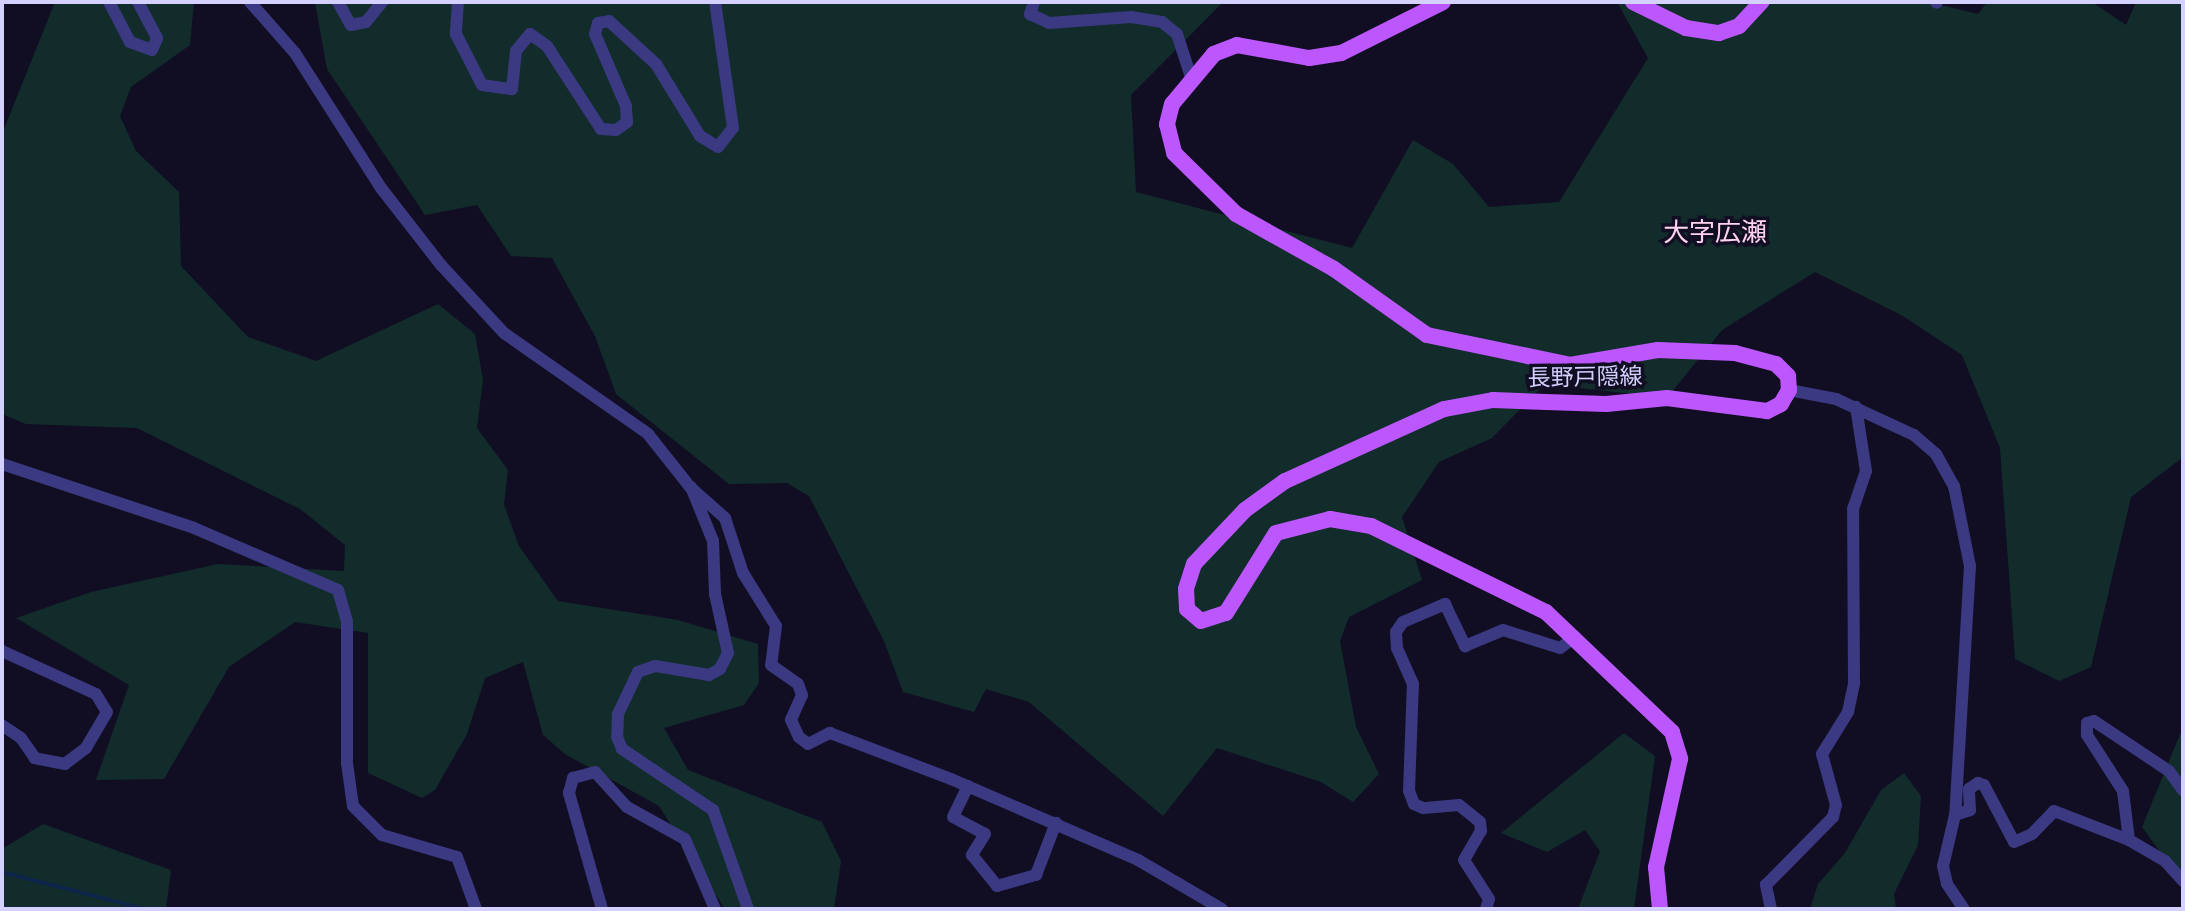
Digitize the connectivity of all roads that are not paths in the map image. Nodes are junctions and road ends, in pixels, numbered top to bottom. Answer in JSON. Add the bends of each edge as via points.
{"nodes":[{"id":1,"x":109,"y":2,"type":"edge"},
{"id":2,"x":138,"y":2,"type":"edge"},
{"id":3,"x":250,"y":2,"type":"edge"},
{"id":4,"x":338,"y":2,"type":"edge"},
{"id":5,"x":382,"y":2,"type":"edge"},
{"id":6,"x":458,"y":2,"type":"edge"},
{"id":7,"x":715,"y":2,"type":"edge"},
{"id":8,"x":1034,"y":2,"type":"edge"},
{"id":9,"x":1443,"y":2,"type":"edge"},
{"id":10,"x":1633,"y":2,"type":"edge"},
{"id":11,"x":1761,"y":2,"type":"edge"},
{"id":12,"x":1191,"y":77,"type":"junction"},
{"id":13,"x":1790,"y":390,"type":"junction"},
{"id":14,"x":1856,"y":407,"type":"junction"},
{"id":15,"x":2,"y":464,"type":"edge"},
{"id":16,"x":691,"y":487,"type":"junction"},
{"id":17,"x":1575,"y":637,"type":"junction"},
{"id":18,"x":2,"y":651,"type":"edge"},
{"id":19,"x":2,"y":725,"type":"edge"},
{"id":20,"x":968,"y":786,"type":"junction"},
{"id":21,"x":2183,"y":790,"type":"edge"},
{"id":22,"x":1955,"y":815,"type":"junction"},
{"id":23,"x":1056,"y":823,"type":"junction"},
{"id":24,"x":2129,"y":840,"type":"junction"},
{"id":25,"x":2183,"y":881,"type":"edge"},
{"id":26,"x":476,"y":909,"type":"edge"},
{"id":27,"x":602,"y":909,"type":"edge"},
{"id":28,"x":715,"y":909,"type":"edge"},
{"id":29,"x":748,"y":909,"type":"edge"},
{"id":30,"x":1222,"y":909,"type":"edge"},
{"id":31,"x":1486,"y":909,"type":"edge"},
{"id":32,"x":1660,"y":909,"type":"edge"},
{"id":33,"x":1770,"y":909,"type":"edge"},
{"id":34,"x":1964,"y":909,"type":"edge"}],
"edges":[{"from":1,"to":2,"type":"street","via":[[130,42],[152,50],[157,38]]},
{"from":3,"to":16,"type":"street","via":[[295,53],[381,188],[441,265],[504,333],[648,434]]},
{"from":4,"to":5,"type":"street","via":[[351,25],[366,22]]},
{"from":6,"to":7,"type":"street","via":[[456,34],[482,85],[512,89],[516,51],[530,34],[547,46],[601,129],[616,130],[627,122],[626,106],[595,34],[598,23],[609,21],[656,64],[700,136],[718,147],[733,128]]},
{"from":8,"to":12,"type":"street","via":[[1030,15],[1049,23],[1131,17],[1162,22],[1177,34]]},
{"from":9,"to":12,"type":"main road","name":"長野戸隠線","via":[[1341,53],[1309,58],[1237,46],[1214,54]]},
{"from":10,"to":11,"type":"main road","via":[[1686,28],[1719,33],[1740,26]]},
{"from":12,"to":13,"type":"main road","name":"長野戸隠線","via":[[1172,104],[1167,124],[1174,153],[1186,167],[1236,214],[1334,269],[1414,329],[1570,365],[1658,351],[1735,353],[1776,364],[1787,376]]},
{"from":13,"to":14,"type":"street"},
{"from":13,"to":17,"type":"main road","name":"長野戸隠線","via":[[1781,404],[1767,411],[1667,398],[1595,404],[1493,400],[1444,409],[1285,481],[1245,510],[1199,558],[1186,589],[1190,615],[1209,622],[1237,599],[1276,533],[1307,522],[1354,521],[1421,547],[1546,612]]},
{"from":14,"to":22,"type":"street","via":[[1914,435],[1936,454],[1954,486],[1969,566]]},
{"from":14,"to":33,"type":"street","via":[[1866,471],[1853,509],[1854,683],[1848,712],[1822,754],[1836,805],[1833,817],[1766,885]]},
{"from":15,"to":26,"type":"street","via":[[194,528],[338,590],[347,622],[347,763],[353,806],[382,835],[457,857]]},
{"from":16,"to":20,"type":"street","via":[[725,518],[743,573],[776,626],[771,665],[798,684],[802,695],[791,720],[799,737],[808,744],[830,733]]},
{"from":16,"to":29,"type":"street","via":[[713,541],[715,594],[728,653],[720,669],[709,675],[655,666],[638,672],[618,714],[617,737],[622,750],[713,810]]},
{"from":17,"to":31,"type":"street","via":[[1560,648],[1503,630],[1465,646],[1445,604],[1403,622],[1396,632],[1397,648],[1413,684],[1409,791],[1414,804],[1423,808],[1459,805],[1480,822],[1481,831],[1464,860],[1489,899]]},
{"from":17,"to":32,"type":"main road","name":"長野戸隠線","via":[[1663,723],[1680,759],[1656,867]]},
{"from":18,"to":19,"type":"street","via":[[96,694],[107,712],[86,748],[65,764],[35,758],[22,738]]},
{"from":20,"to":23,"type":"street"},
{"from":20,"to":23,"type":"street","via":[[953,817],[985,834],[972,855],[996,887],[1036,874]]},
{"from":21,"to":24,"type":"street","via":[[2169,771],[2109,728],[2087,723],[2100,758],[2123,791]]},
{"from":22,"to":24,"type":"street","via":[[1970,810],[1969,789],[1978,783],[1984,785],[2014,842],[2032,834],[2054,811]]},
{"from":22,"to":34,"type":"street","via":[[1943,866],[1947,884]]},
{"from":23,"to":30,"type":"street","via":[[1138,860]]},
{"from":24,"to":25,"type":"street","via":[[2165,862]]},
{"from":27,"to":28,"type":"street","via":[[569,793],[573,778],[595,772],[627,807],[685,839]]}]}
